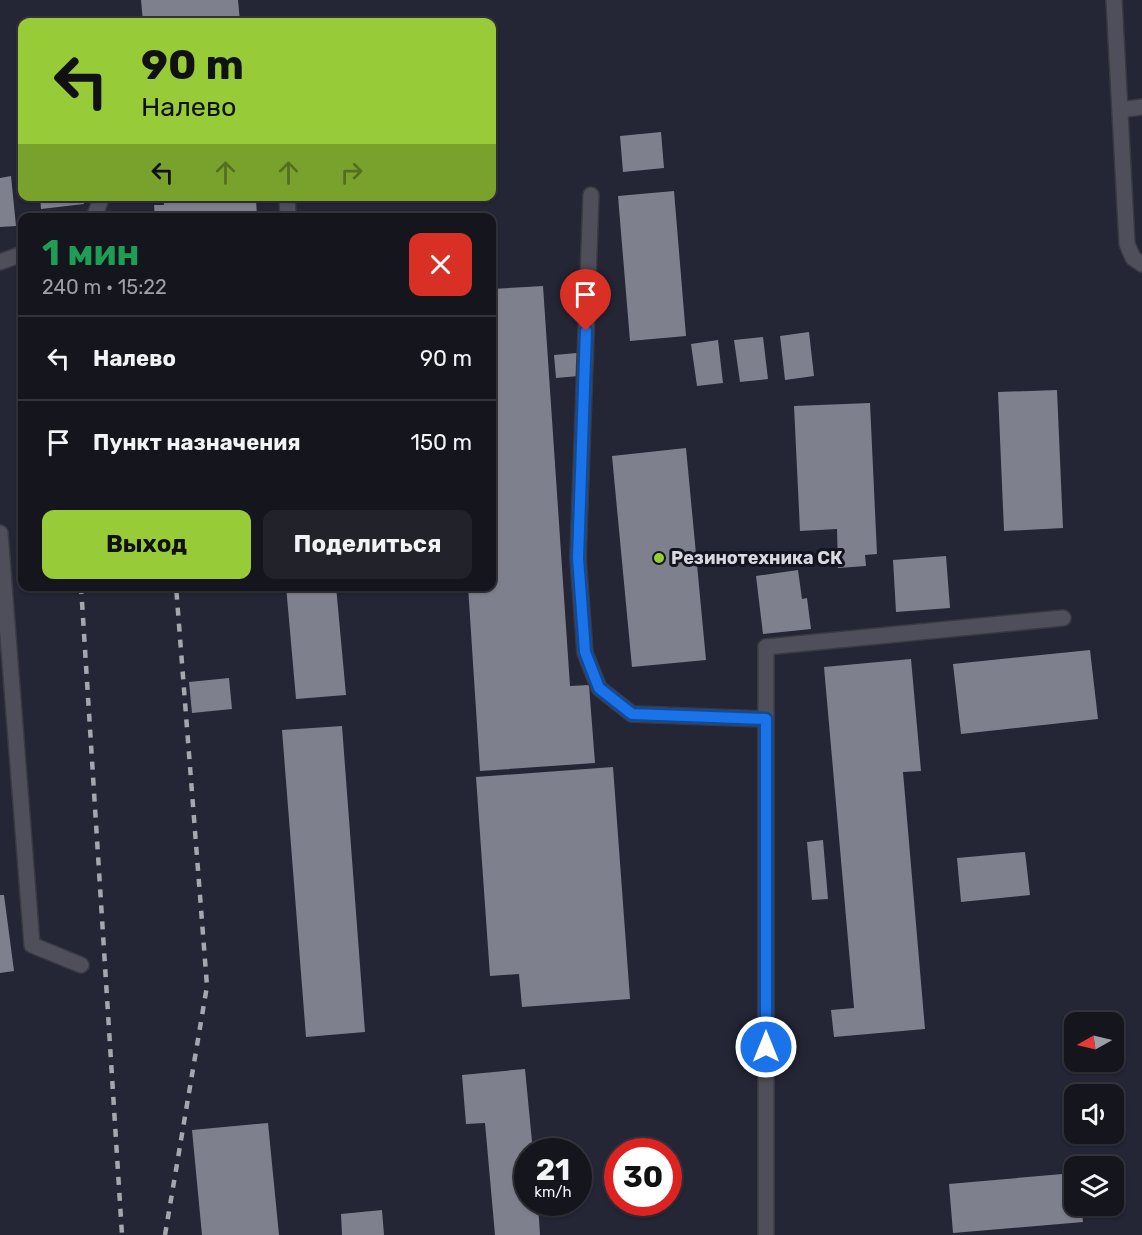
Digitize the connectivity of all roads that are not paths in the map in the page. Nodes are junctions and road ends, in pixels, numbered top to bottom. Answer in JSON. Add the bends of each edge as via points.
{"nodes":[{"id":1,"x":1114,"y":0,"type":"edge"},
{"id":2,"x":1142,"y":107,"type":"edge"},
{"id":3,"x":1120,"y":110,"type":"junction"},
{"id":4,"x":591,"y":195,"type":"dead end"},
{"id":5,"x":18,"y":256,"type":"edge"},
{"id":6,"x":0,"y":262,"type":"edge"},
{"id":7,"x":1142,"y":264,"type":"edge"},
{"id":8,"x":0,"y":533,"type":"edge"},
{"id":9,"x":1063,"y":618,"type":"dead end"},
{"id":10,"x":766,"y":719,"type":"junction"},
{"id":11,"x":81,"y":965,"type":"dead end"},
{"id":12,"x":766,"y":1235,"type":"edge"}],
"edges":[{"from":1,"to":3,"type":"street"},
{"from":2,"to":3,"type":"street"},
{"from":3,"to":7,"type":"street","via":[[1127,244],[1133,258]]},
{"from":4,"to":10,"type":"street","via":[[578,558],[585,652],[599,688],[632,714]]},
{"from":5,"to":6,"type":"street"},
{"from":8,"to":11,"type":"street","via":[[32,945]]},
{"from":9,"to":10,"type":"street","via":[[766,647]]},
{"from":10,"to":12,"type":"street"}]}
